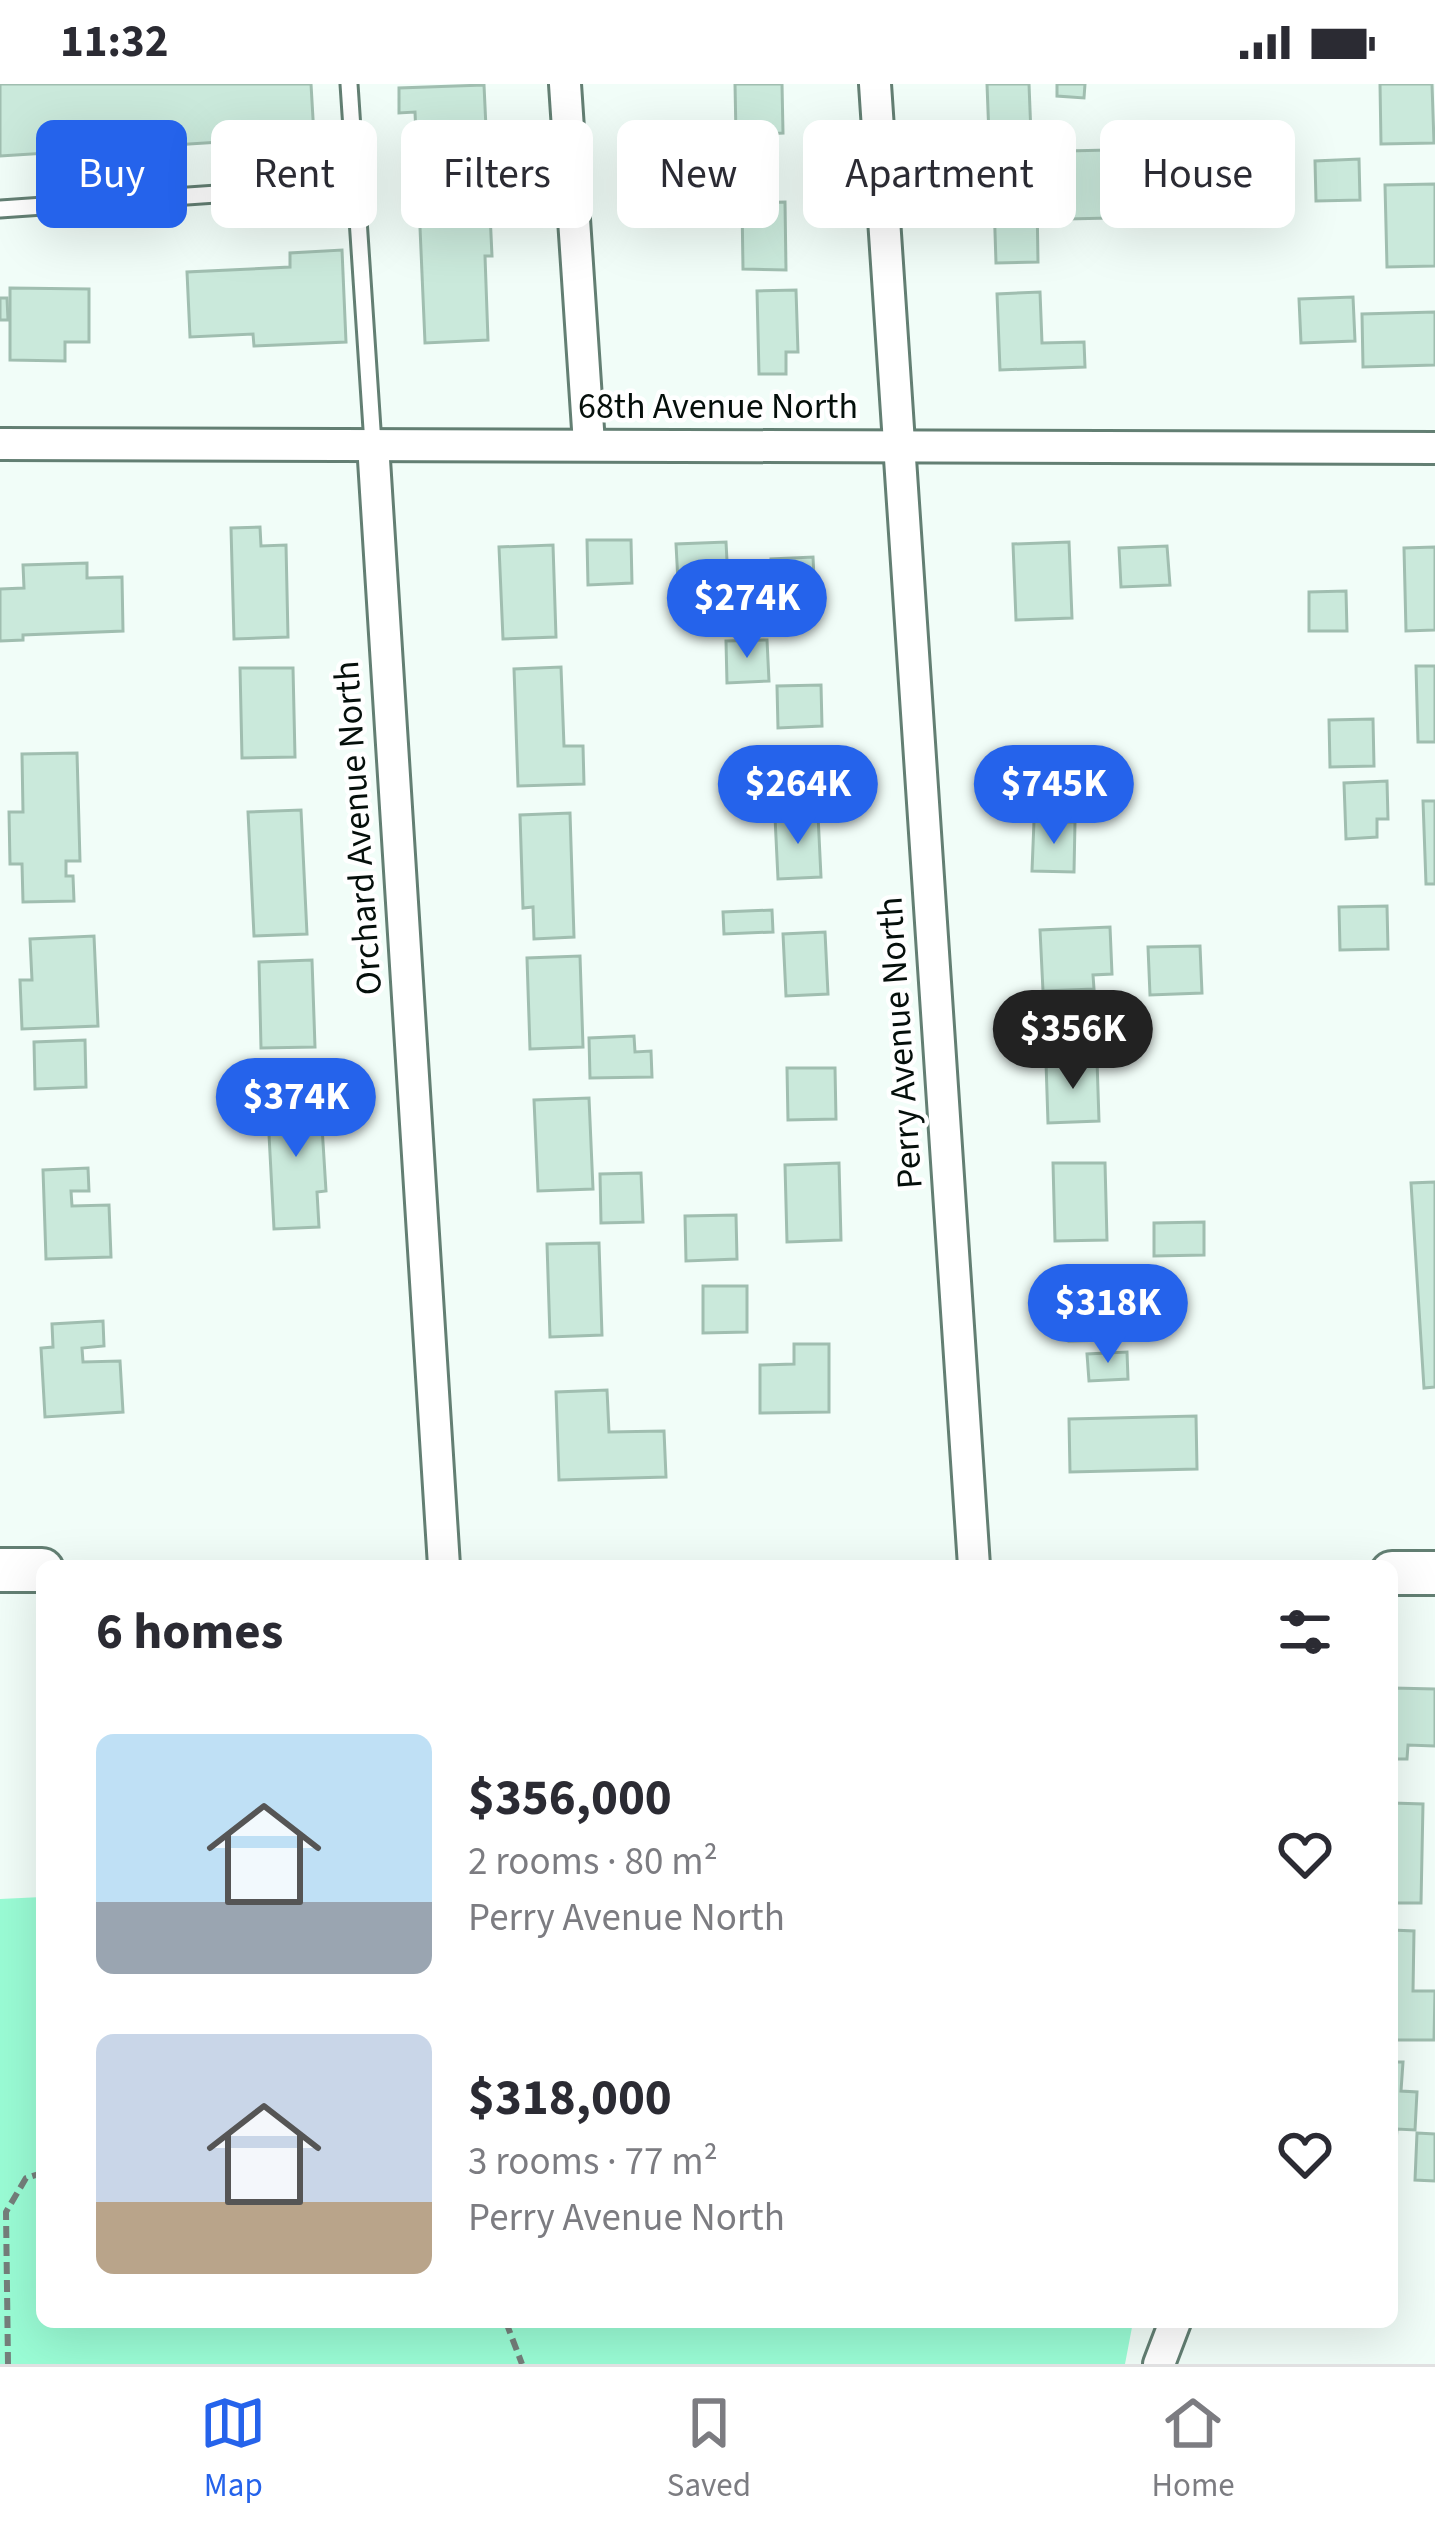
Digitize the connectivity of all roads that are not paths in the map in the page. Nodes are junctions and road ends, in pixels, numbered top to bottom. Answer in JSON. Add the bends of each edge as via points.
{"nodes":[{"id":1,"x":350,"y":84,"type":"edge"},
{"id":2,"x":566,"y":84,"type":"edge"},
{"id":3,"x":875,"y":84,"type":"edge"},
{"id":4,"x":211,"y":195,"type":"edge"},
{"id":5,"x":0,"y":208,"type":"edge"},
{"id":6,"x":0,"y":444,"type":"edge"},
{"id":7,"x":374,"y":444,"type":"junction"},
{"id":8,"x":589,"y":444,"type":"junction"},
{"id":9,"x":899,"y":447,"type":"junction"},
{"id":10,"x":1435,"y":448,"type":"edge"},
{"id":11,"x":444,"y":1560,"type":"edge"},
{"id":12,"x":974,"y":1560,"type":"edge"},
{"id":13,"x":0,"y":1570,"type":"edge"},
{"id":14,"x":36,"y":1570,"type":"edge"},
{"id":15,"x":1398,"y":1573,"type":"edge"},
{"id":16,"x":1435,"y":1573,"type":"edge"},
{"id":17,"x":1173,"y":2328,"type":"edge"},
{"id":18,"x":1159,"y":2364,"type":"edge"}],
"edges":[{"from":1,"to":7,"type":"lane"},
{"from":2,"to":8,"type":"street"},
{"from":3,"to":9,"type":"street","name":"Perry Avenue North"},
{"from":4,"to":5,"type":"lane"},
{"from":6,"to":7,"type":"street","name":"68th Avenue North"},
{"from":7,"to":8,"type":"street","name":"68th Avenue North"},
{"from":7,"to":11,"type":"street","name":"Orchard Avenue North"},
{"from":8,"to":9,"type":"street","name":"68th Avenue North"},
{"from":9,"to":10,"type":"street","name":"68th Avenue North"},
{"from":9,"to":12,"type":"street","name":"Perry Avenue North"},
{"from":13,"to":14,"type":"street"},
{"from":15,"to":16,"type":"street"},
{"from":17,"to":18,"type":"street"}]}
